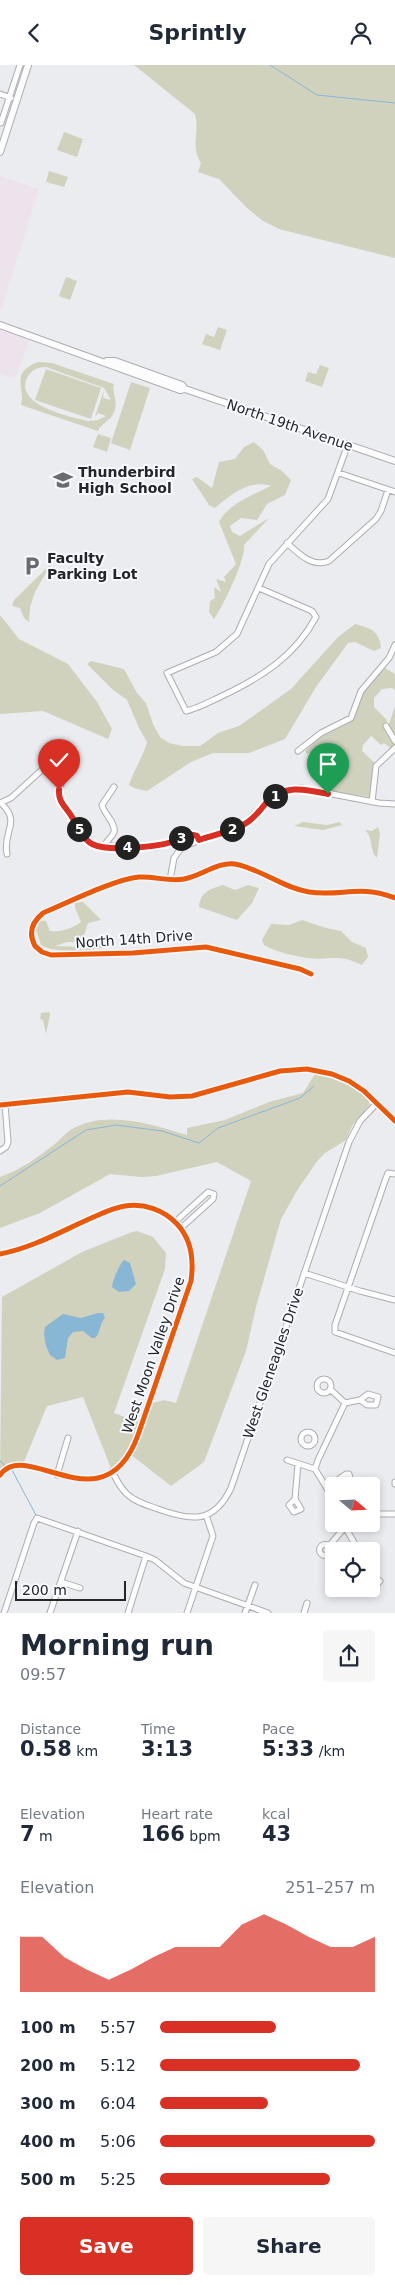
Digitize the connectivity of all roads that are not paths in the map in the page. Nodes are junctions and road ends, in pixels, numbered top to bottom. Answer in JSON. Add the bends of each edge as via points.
{"nodes":[{"id":1,"x":20,"y":65,"type":"edge"},
{"id":2,"x":28,"y":65,"type":"edge"},
{"id":3,"x":0,"y":94,"type":"edge"},
{"id":4,"x":13,"y":99,"type":"junction"},
{"id":5,"x":1,"y":123,"type":"edge"},
{"id":6,"x":0,"y":150,"type":"edge"},
{"id":7,"x":0,"y":325,"type":"edge"},
{"id":8,"x":348,"y":444,"type":"junction"},
{"id":9,"x":395,"y":461,"type":"edge"},
{"id":10,"x":339,"y":473,"type":"junction"},
{"id":11,"x":388,"y":489,"type":"junction"},
{"id":12,"x":395,"y":492,"type":"edge"},
{"id":13,"x":364,"y":530,"type":"junction"},
{"id":14,"x":369,"y":536,"type":"dead end"},
{"id":15,"x":287,"y":543,"type":"junction"},
{"id":16,"x":329,"y":561,"type":"junction"},
{"id":17,"x":332,"y":567,"type":"dead end"},
{"id":18,"x":259,"y":588,"type":"junction"},
{"id":19,"x":395,"y":645,"type":"edge"},
{"id":20,"x":386,"y":726,"type":"dead end"},
{"id":21,"x":395,"y":741,"type":"edge"},
{"id":22,"x":395,"y":748,"type":"edge"},
{"id":23,"x":298,"y":751,"type":"dead end"},
{"id":24,"x":114,"y":787,"type":"dead end"},
{"id":25,"x":372,"y":802,"type":"junction"},
{"id":26,"x":1,"y":803,"type":"edge"},
{"id":27,"x":395,"y":804,"type":"edge"},
{"id":28,"x":199,"y":840,"type":"junction"},
{"id":29,"x":105,"y":846,"type":"junction"},
{"id":30,"x":7,"y":854,"type":"dead end"},
{"id":31,"x":170,"y":880,"type":"junction"},
{"id":32,"x":395,"y":898,"type":"edge"},
{"id":33,"x":312,"y":974,"type":"dead end"},
{"id":34,"x":377,"y":1103,"type":"junction"},
{"id":35,"x":3,"y":1104,"type":"edge"},
{"id":36,"x":395,"y":1121,"type":"edge"},
{"id":37,"x":0,"y":1151,"type":"edge"},
{"id":38,"x":395,"y":1174,"type":"edge"},
{"id":39,"x":174,"y":1222,"type":"junction"},
{"id":40,"x":181,"y":1228,"type":"junction"},
{"id":41,"x":0,"y":1254,"type":"edge"},
{"id":42,"x":304,"y":1273,"type":"junction"},
{"id":43,"x":348,"y":1287,"type":"junction"},
{"id":44,"x":395,"y":1300,"type":"edge"},
{"id":45,"x":395,"y":1353,"type":"edge"},
{"id":46,"x":330,"y":1389,"type":"dead end"},
{"id":47,"x":360,"y":1401,"type":"dead end"},
{"id":48,"x":345,"y":1403,"type":"junction"},
{"id":49,"x":68,"y":1438,"type":"dead end"},
{"id":50,"x":314,"y":1440,"type":"dead end"},
{"id":51,"x":324,"y":1445,"type":"junction"},
{"id":52,"x":287,"y":1460,"type":"dead end"},
{"id":53,"x":298,"y":1464,"type":"junction"},
{"id":54,"x":315,"y":1469,"type":"junction"},
{"id":55,"x":112,"y":1471,"type":"junction"},
{"id":56,"x":0,"y":1475,"type":"edge"},
{"id":57,"x":57,"y":1475,"type":"junction"},
{"id":58,"x":325,"y":1486,"type":"edge"},
{"id":59,"x":295,"y":1499,"type":"dead end"},
{"id":60,"x":380,"y":1514,"type":"edge"},
{"id":61,"x":395,"y":1514,"type":"edge"},
{"id":62,"x":206,"y":1515,"type":"junction"},
{"id":63,"x":78,"y":1531,"type":"junction"},
{"id":64,"x":146,"y":1556,"type":"junction"},
{"id":65,"x":60,"y":1581,"type":"junction"},
{"id":66,"x":255,"y":1585,"type":"dead end"},
{"id":67,"x":80,"y":1588,"type":"dead end"},
{"id":68,"x":196,"y":1588,"type":"junction"},
{"id":69,"x":308,"y":1603,"type":"dead end"},
{"id":70,"x":248,"y":1605,"type":"junction"},
{"id":71,"x":4,"y":1613,"type":"edge"},
{"id":72,"x":50,"y":1613,"type":"edge"},
{"id":73,"x":128,"y":1613,"type":"edge"},
{"id":74,"x":187,"y":1613,"type":"edge"},
{"id":75,"x":245,"y":1613,"type":"edge"},
{"id":76,"x":268,"y":1613,"type":"edge"},
{"id":77,"x":304,"y":1613,"type":"edge"}],
"edges":[{"from":1,"to":4,"type":"street"},
{"from":2,"to":4,"type":"main road"},
{"from":3,"to":4,"type":"street"},
{"from":4,"to":5,"type":"street"},
{"from":4,"to":6,"type":"main road"},
{"from":7,"to":8,"type":"main road","name":"North 19th Avenue","via":[[180,390]]},
{"from":8,"to":9,"type":"main road","name":"North 19th Avenue"},
{"from":8,"to":10,"type":"street"},
{"from":10,"to":11,"type":"street"},
{"from":10,"to":15,"type":"street","via":[[328,499]]},
{"from":11,"to":12,"type":"street"},
{"from":11,"to":13,"type":"street","via":[[381,511]]},
{"from":13,"to":14,"type":"street"},
{"from":13,"to":16,"type":"street"},
{"from":15,"to":16,"type":"street","via":[[304,557],[320,563]]},
{"from":15,"to":18,"type":"street","via":[[269,564]]},
{"from":16,"to":17,"type":"street"},
{"from":18,"to":18,"type":"street","via":[[312,611],[316,617],[295,648],[274,667],[186,711],[167,673],[205,658],[232,641]]},
{"from":19,"to":23,"type":"street","via":[[389,658],[361,691],[351,718],[321,733]]},
{"from":20,"to":21,"type":"street"},
{"from":22,"to":25,"type":"street","via":[[376,766]]},
{"from":24,"to":29,"type":"street","via":[[102,805],[114,827]]},
{"from":25,"to":27,"type":"street"},
{"from":25,"to":28,"type":"street","via":[[301,788],[289,789],[273,797],[244,825]]},
{"from":26,"to":29,"type":"street","via":[[11,798],[56,757],[65,755],[70,762],[60,786],[61,802],[86,837],[95,845]]},
{"from":26,"to":30,"type":"street","via":[[12,819],[6,843]]},
{"from":28,"to":29,"type":"street","via":[[191,834],[157,847]]},
{"from":28,"to":31,"type":"street","via":[[185,844],[176,854]]},
{"from":31,"to":32,"type":"street","via":[[189,878],[230,864],[307,892],[362,890]]},
{"from":31,"to":33,"type":"street","name":"North 14th Drive","via":[[150,877],[129,879],[44,913],[33,924],[31,936],[35,946],[51,955],[206,947]]},
{"from":34,"to":35,"type":"street","via":[[364,1091],[332,1074],[297,1069],[192,1096],[128,1092]]},
{"from":34,"to":36,"type":"street"},
{"from":34,"to":42,"type":"street","name":"West Gleneagles Drive","via":[[352,1134]]},
{"from":35,"to":37,"type":"street","via":[[8,1142]]},
{"from":38,"to":43,"type":"street","via":[[388,1173]]},
{"from":39,"to":40,"type":"street","name":"West Moon Valley Drive"},
{"from":39,"to":40,"type":"street","via":[[208,1192],[213,1193],[213,1199]]},
{"from":39,"to":41,"type":"street","name":"West Moon Valley Drive","via":[[153,1208],[125,1206],[38,1243]]},
{"from":40,"to":55,"type":"street","name":"West Moon Valley Drive","via":[[192,1254],[190,1281],[133,1447]]},
{"from":42,"to":43,"type":"street"},
{"from":42,"to":62,"type":"street","name":"West Gleneagles Drive","via":[[232,1488],[220,1506]]},
{"from":43,"to":44,"type":"street"},
{"from":43,"to":45,"type":"street","via":[[335,1332]]},
{"from":46,"to":48,"type":"street"},
{"from":47,"to":48,"type":"street"},
{"from":48,"to":51,"type":"street"},
{"from":49,"to":57,"type":"street"},
{"from":50,"to":51,"type":"street"},
{"from":51,"to":54,"type":"street"},
{"from":52,"to":53,"type":"street"},
{"from":53,"to":54,"type":"street"},
{"from":53,"to":59,"type":"street"},
{"from":54,"to":58,"type":"street"},
{"from":55,"to":57,"type":"street","name":"West Moon Valley Drive","via":[[86,1480]]},
{"from":55,"to":62,"type":"street","via":[[124,1492],[138,1502],[192,1519]]},
{"from":56,"to":57,"type":"street","name":"West Moon Valley Drive","via":[[7,1467],[19,1464]]},
{"from":60,"to":61,"type":"street"},
{"from":62,"to":68,"type":"street","via":[[213,1536]]},
{"from":63,"to":64,"type":"street"},
{"from":63,"to":65,"type":"street"},
{"from":63,"to":71,"type":"street","via":[[37,1518]]},
{"from":64,"to":68,"type":"street","via":[[180,1581]]},
{"from":64,"to":73,"type":"street"},
{"from":65,"to":67,"type":"street"},
{"from":65,"to":72,"type":"street"},
{"from":66,"to":70,"type":"street"},
{"from":68,"to":70,"type":"street"},
{"from":68,"to":74,"type":"street"},
{"from":69,"to":77,"type":"street"},
{"from":70,"to":75,"type":"street"},
{"from":70,"to":76,"type":"street"}]}
